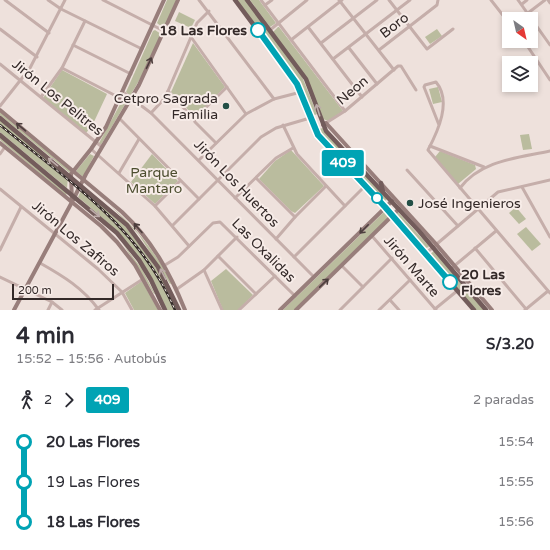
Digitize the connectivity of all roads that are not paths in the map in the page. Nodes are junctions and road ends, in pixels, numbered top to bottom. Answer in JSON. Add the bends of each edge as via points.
{"nodes":[{"id":1,"x":5,"y":0,"type":"edge"},
{"id":2,"x":48,"y":0,"type":"edge"},
{"id":3,"x":65,"y":0,"type":"edge"},
{"id":4,"x":103,"y":0,"type":"edge"},
{"id":5,"x":163,"y":0,"type":"edge"},
{"id":6,"x":178,"y":0,"type":"edge"},
{"id":7,"x":199,"y":0,"type":"edge"},
{"id":8,"x":235,"y":0,"type":"edge"},
{"id":9,"x":247,"y":0,"type":"edge"},
{"id":10,"x":261,"y":0,"type":"edge"},
{"id":11,"x":272,"y":0,"type":"edge"},
{"id":12,"x":307,"y":0,"type":"edge"},
{"id":13,"x":340,"y":0,"type":"edge"},
{"id":14,"x":377,"y":0,"type":"edge"},
{"id":15,"x":389,"y":0,"type":"edge"},
{"id":16,"x":410,"y":0,"type":"edge"},
{"id":17,"x":438,"y":0,"type":"edge"},
{"id":18,"x":491,"y":0,"type":"edge"},
{"id":19,"x":518,"y":0,"type":"edge"},
{"id":20,"x":527,"y":0,"type":"edge"},
{"id":21,"x":547,"y":0,"type":"edge"},
{"id":22,"x":550,"y":3,"type":"edge"},
{"id":23,"x":522,"y":4,"type":"junction"},
{"id":24,"x":265,"y":5,"type":"junction"},
{"id":25,"x":61,"y":8,"type":"junction"},
{"id":26,"x":208,"y":11,"type":"junction"},
{"id":27,"x":397,"y":11,"type":"junction"},
{"id":28,"x":527,"y":12,"type":"edge"},
{"id":29,"x":529,"y":12,"type":"edge"},
{"id":30,"x":502,"y":14,"type":"edge"},
{"id":31,"x":354,"y":18,"type":"junction"},
{"id":32,"x":85,"y":21,"type":"junction"},
{"id":33,"x":278,"y":23,"type":"junction"},
{"id":34,"x":153,"y":26,"type":"junction"},
{"id":35,"x":410,"y":26,"type":"junction"},
{"id":36,"x":308,"y":27,"type":"junction"},
{"id":37,"x":538,"y":28,"type":"edge"},
{"id":38,"x":453,"y":29,"type":"dead end"},
{"id":39,"x":0,"y":30,"type":"edge"},
{"id":40,"x":270,"y":30,"type":"junction"},
{"id":41,"x":164,"y":31,"type":"junction"},
{"id":42,"x":49,"y":33,"type":"junction"},
{"id":43,"x":367,"y":34,"type":"junction"},
{"id":44,"x":191,"y":37,"type":"junction"},
{"id":45,"x":291,"y":40,"type":"junction"},
{"id":46,"x":321,"y":43,"type":"junction"},
{"id":47,"x":73,"y":45,"type":"junction"},
{"id":48,"x":550,"y":45,"type":"edge"},
{"id":49,"x":349,"y":48,"type":"junction"},
{"id":50,"x":529,"y":48,"type":"edge"},
{"id":51,"x":142,"y":49,"type":"junction"},
{"id":52,"x":379,"y":50,"type":"junction"},
{"id":53,"x":37,"y":57,"type":"junction"},
{"id":54,"x":333,"y":59,"type":"junction"},
{"id":55,"x":0,"y":64,"type":"edge"},
{"id":56,"x":62,"y":68,"type":"junction"},
{"id":57,"x":394,"y":70,"type":"junction"},
{"id":58,"x":131,"y":74,"type":"junction"},
{"id":59,"x":550,"y":80,"type":"edge"},
{"id":60,"x":21,"y":81,"type":"junction"},
{"id":61,"x":377,"y":84,"type":"junction"},
{"id":62,"x":227,"y":87,"type":"junction"},
{"id":63,"x":416,"y":90,"type":"dead end"},
{"id":64,"x":168,"y":91,"type":"junction"},
{"id":65,"x":123,"y":92,"type":"junction"},
{"id":66,"x":301,"y":92,"type":"junction"},
{"id":67,"x":362,"y":96,"type":"junction"},
{"id":68,"x":41,"y":98,"type":"junction"},
{"id":69,"x":120,"y":98,"type":"junction"},
{"id":70,"x":132,"y":98,"type":"junction"},
{"id":71,"x":274,"y":99,"type":"junction"},
{"id":72,"x":0,"y":106,"type":"edge"},
{"id":73,"x":0,"y":110,"type":"edge"},
{"id":74,"x":345,"y":111,"type":"junction"},
{"id":75,"x":152,"y":113,"type":"junction"},
{"id":76,"x":246,"y":114,"type":"junction"},
{"id":77,"x":0,"y":118,"type":"edge"},
{"id":78,"x":119,"y":118,"type":"junction"},
{"id":79,"x":310,"y":118,"type":"junction"},
{"id":80,"x":194,"y":119,"type":"junction"},
{"id":81,"x":324,"y":124,"type":"junction"},
{"id":82,"x":283,"y":125,"type":"junction"},
{"id":83,"x":439,"y":125,"type":"junction"},
{"id":84,"x":0,"y":135,"type":"edge"},
{"id":85,"x":140,"y":139,"type":"junction"},
{"id":86,"x":216,"y":142,"type":"junction"},
{"id":87,"x":0,"y":143,"type":"edge"},
{"id":88,"x":96,"y":143,"type":"junction"},
{"id":89,"x":430,"y":146,"type":"junction"},
{"id":90,"x":5,"y":147,"type":"junction"},
{"id":91,"x":102,"y":147,"type":"junction"},
{"id":92,"x":293,"y":148,"type":"junction"},
{"id":93,"x":91,"y":150,"type":"junction"},
{"id":94,"x":550,"y":151,"type":"edge"},
{"id":95,"x":0,"y":154,"type":"edge"},
{"id":96,"x":97,"y":155,"type":"junction"},
{"id":97,"x":199,"y":160,"type":"junction"},
{"id":98,"x":484,"y":167,"type":"junction"},
{"id":99,"x":73,"y":170,"type":"junction"},
{"id":100,"x":407,"y":170,"type":"dead end"},
{"id":101,"x":119,"y":173,"type":"junction"},
{"id":102,"x":70,"y":176,"type":"junction"},
{"id":103,"x":256,"y":178,"type":"junction"},
{"id":104,"x":84,"y":179,"type":"junction"},
{"id":105,"x":217,"y":180,"type":"junction"},
{"id":106,"x":549,"y":180,"type":"edge"},
{"id":107,"x":180,"y":181,"type":"junction"},
{"id":108,"x":381,"y":183,"type":"junction"},
{"id":109,"x":550,"y":184,"type":"edge"},
{"id":110,"x":82,"y":185,"type":"junction"},
{"id":111,"x":326,"y":186,"type":"junction"},
{"id":112,"x":365,"y":186,"type":"junction"},
{"id":113,"x":522,"y":187,"type":"junction"},
{"id":114,"x":460,"y":188,"type":"junction"},
{"id":115,"x":0,"y":189,"type":"edge"},
{"id":116,"x":383,"y":192,"type":"junction"},
{"id":117,"x":71,"y":194,"type":"junction"},
{"id":118,"x":76,"y":198,"type":"junction"},
{"id":119,"x":235,"y":198,"type":"junction"},
{"id":120,"x":199,"y":199,"type":"junction"},
{"id":121,"x":392,"y":201,"type":"junction"},
{"id":122,"x":72,"y":202,"type":"junction"},
{"id":123,"x":155,"y":206,"type":"junction"},
{"id":124,"x":345,"y":206,"type":"junction"},
{"id":125,"x":21,"y":207,"type":"junction"},
{"id":126,"x":385,"y":207,"type":"junction"},
{"id":127,"x":399,"y":209,"type":"junction"},
{"id":128,"x":477,"y":209,"type":"junction"},
{"id":129,"x":392,"y":216,"type":"junction"},
{"id":130,"x":295,"y":217,"type":"junction"},
{"id":131,"x":173,"y":225,"type":"junction"},
{"id":132,"x":458,"y":226,"type":"junction"},
{"id":133,"x":496,"y":230,"type":"junction"},
{"id":134,"x":55,"y":233,"type":"junction"},
{"id":135,"x":372,"y":236,"type":"junction"},
{"id":136,"x":237,"y":237,"type":"junction"},
{"id":137,"x":550,"y":237,"type":"edge"},
{"id":138,"x":276,"y":239,"type":"junction"},
{"id":139,"x":189,"y":246,"type":"junction"},
{"id":140,"x":434,"y":246,"type":"junction"},
{"id":141,"x":475,"y":248,"type":"junction"},
{"id":142,"x":0,"y":250,"type":"edge"},
{"id":143,"x":425,"y":254,"type":"junction"},
{"id":144,"x":218,"y":256,"type":"junction"},
{"id":145,"x":294,"y":257,"type":"junction"},
{"id":146,"x":392,"y":258,"type":"junction"},
{"id":147,"x":40,"y":263,"type":"junction"},
{"id":148,"x":165,"y":265,"type":"junction"},
{"id":149,"x":342,"y":266,"type":"junction"},
{"id":150,"x":453,"y":267,"type":"junction"},
{"id":151,"x":204,"y":270,"type":"junction"},
{"id":152,"x":274,"y":276,"type":"junction"},
{"id":153,"x":0,"y":277,"type":"edge"},
{"id":154,"x":314,"y":277,"type":"junction"},
{"id":155,"x":143,"y":278,"type":"junction"},
{"id":156,"x":410,"y":280,"type":"junction"},
{"id":157,"x":363,"y":287,"type":"junction"},
{"id":158,"x":26,"y":289,"type":"junction"},
{"id":159,"x":177,"y":289,"type":"junction"},
{"id":160,"x":457,"y":291,"type":"junction"},
{"id":161,"x":122,"y":292,"type":"junction"},
{"id":162,"x":549,"y":292,"type":"edge"},
{"id":163,"x":256,"y":294,"type":"junction"},
{"id":164,"x":294,"y":296,"type":"junction"},
{"id":165,"x":390,"y":300,"type":"junction"},
{"id":166,"x":52,"y":302,"type":"junction"},
{"id":167,"x":97,"y":309,"type":"edge"},
{"id":168,"x":526,"y":309,"type":"edge"},
{"id":169,"x":14,"y":310,"type":"edge"},
{"id":170,"x":48,"y":310,"type":"edge"},
{"id":171,"x":62,"y":310,"type":"edge"},
{"id":172,"x":132,"y":310,"type":"edge"},
{"id":173,"x":160,"y":310,"type":"edge"},
{"id":174,"x":165,"y":310,"type":"edge"},
{"id":175,"x":179,"y":310,"type":"edge"},
{"id":176,"x":185,"y":310,"type":"edge"},
{"id":177,"x":222,"y":310,"type":"edge"},
{"id":178,"x":239,"y":310,"type":"edge"},
{"id":179,"x":280,"y":310,"type":"edge"},
{"id":180,"x":296,"y":310,"type":"edge"},
{"id":181,"x":340,"y":310,"type":"edge"},
{"id":182,"x":379,"y":310,"type":"edge"},
{"id":183,"x":399,"y":310,"type":"edge"},
{"id":184,"x":436,"y":310,"type":"edge"},
{"id":185,"x":474,"y":310,"type":"edge"},
{"id":186,"x":486,"y":310,"type":"edge"},
{"id":187,"x":492,"y":310,"type":"edge"}],
"edges":[{"from":1,"to":42,"type":"street"},
{"from":2,"to":25,"type":"street"},
{"from":3,"to":25,"type":"street"},
{"from":4,"to":34,"type":"street"},
{"from":5,"to":34,"type":"main road"},
{"from":6,"to":41,"type":"main road"},
{"from":7,"to":26,"type":"street"},
{"from":8,"to":66,"type":"main road"},
{"from":9,"to":40,"type":"main road"},
{"from":10,"to":24,"type":"street"},
{"from":11,"to":24,"type":"street"},
{"from":12,"to":33,"type":"street"},
{"from":13,"to":31,"type":"street"},
{"from":13,"to":36,"type":"street"},
{"from":14,"to":31,"type":"street"},
{"from":15,"to":27,"type":"street"},
{"from":16,"to":27,"type":"street"},
{"from":17,"to":35,"type":"street","name":"Boro","via":[[438,5]]},
{"from":18,"to":30,"type":"street"},
{"from":19,"to":23,"type":"street"},
{"from":20,"to":23,"type":"street"},
{"from":21,"to":22,"type":"street"},
{"from":21,"to":29,"type":"street"},
{"from":23,"to":28,"type":"street"},
{"from":24,"to":33,"type":"street"},
{"from":25,"to":32,"type":"street"},
{"from":25,"to":42,"type":"street"},
{"from":26,"to":44,"type":"street","via":[[200,19]]},
{"from":26,"to":71,"type":"street"},
{"from":27,"to":35,"type":"street"},
{"from":27,"to":43,"type":"street"},
{"from":31,"to":43,"type":"street"},
{"from":31,"to":46,"type":"street"},
{"from":32,"to":47,"type":"street"},
{"from":32,"to":51,"type":"street"},
{"from":33,"to":40,"type":"street"},
{"from":33,"to":45,"type":"street"},
{"from":34,"to":41,"type":"street"},
{"from":34,"to":51,"type":"main road"},
{"from":35,"to":38,"type":"street","via":[[427,49]]},
{"from":35,"to":52,"type":"street","name":"Boro"},
{"from":36,"to":45,"type":"street"},
{"from":36,"to":46,"type":"street"},
{"from":37,"to":48,"type":"street"},
{"from":39,"to":53,"type":"street"},
{"from":81,"to":40,"type":"main road","one_way":true,"via":[[306,79]]},
{"from":70,"to":41,"type":"main road","one_way":true},
{"from":42,"to":53,"type":"street"},
{"from":43,"to":49,"type":"street"},
{"from":43,"to":52,"type":"street"},
{"from":44,"to":62,"type":"street"},
{"from":44,"to":64,"type":"street"},
{"from":45,"to":74,"type":"street"},
{"from":46,"to":54,"type":"street"},
{"from":47,"to":56,"type":"street"},
{"from":47,"to":58,"type":"street"},
{"from":49,"to":54,"type":"street"},
{"from":49,"to":61,"type":"street"},
{"from":50,"to":59,"type":"street"},
{"from":51,"to":58,"type":"main road"},
{"from":52,"to":57,"type":"street"},
{"from":53,"to":60,"type":"street"},
{"from":54,"to":67,"type":"street"},
{"from":55,"to":60,"type":"street","name":"Jirón Los Pelitres"},
{"from":56,"to":68,"type":"street"},
{"from":56,"to":69,"type":"street"},
{"from":57,"to":61,"type":"street","name":"Neon"},
{"from":57,"to":63,"type":"street","via":[[400,66]]},
{"from":58,"to":65,"type":"main road"},
{"from":60,"to":68,"type":"street","name":"Jirón Los Pelitres"},
{"from":60,"to":72,"type":"street"},
{"from":61,"to":67,"type":"street","name":"Neon"},
{"from":62,"to":76,"type":"street"},
{"from":62,"to":80,"type":"street"},
{"from":64,"to":75,"type":"street"},
{"from":64,"to":80,"type":"street"},
{"from":65,"to":69,"type":"main road"},
{"from":65,"to":70,"type":"street","name":"Jirón Los Huertos"},
{"from":66,"to":71,"type":"street"},
{"from":66,"to":79,"type":"main road"},
{"from":67,"to":74,"type":"street","name":"Neon"},
{"from":68,"to":88,"type":"street","name":"Jirón Los Pelitres"},
{"from":69,"to":88,"type":"main road"},
{"from":70,"to":75,"type":"street","name":"Jirón Los Huertos"},
{"from":70,"to":78,"type":"main road"},
{"from":71,"to":76,"type":"street"},
{"from":99,"to":73,"type":"main road","one_way":true},
{"from":74,"to":81,"type":"street","name":"Neon"},
{"from":75,"to":97,"type":"street","name":"Jirón Los Huertos"},
{"from":76,"to":86,"type":"street"},
{"from":102,"to":77,"type":"main road","one_way":true},
{"from":78,"to":85,"type":"street"},
{"from":78,"to":91,"type":"main road"},
{"from":79,"to":82,"type":"street"},
{"from":79,"to":112,"type":"main road","via":[[323,142]]},
{"from":80,"to":86,"type":"street"},
{"from":81,"to":108,"type":"main road"},
{"from":81,"to":116,"type":"main road","via":[[326,131]]},
{"from":82,"to":92,"type":"street"},
{"from":82,"to":105,"type":"street","via":[[261,137]]},
{"from":83,"to":83,"type":"street","via":[[424,87],[436,82],[442,100],[443,116]]},
{"from":83,"to":89,"type":"street"},
{"from":84,"to":117,"type":"main road"},
{"from":85,"to":101,"type":"street"},
{"from":85,"to":107,"type":"street"},
{"from":86,"to":97,"type":"street"},
{"from":87,"to":90,"type":"main road"},
{"from":88,"to":91,"type":"street","name":"Jirón Los Pelitres"},
{"from":88,"to":93,"type":"main road"},
{"from":89,"to":98,"type":"street"},
{"from":89,"to":114,"type":"street","via":[[428,150]]},
{"from":90,"to":95,"type":"street"},
{"from":90,"to":122,"type":"main road"},
{"from":91,"to":96,"type":"main road"},
{"from":92,"to":103,"type":"street","via":[[280,154]]},
{"from":92,"to":111,"type":"street"},
{"from":93,"to":96,"type":"street","name":"Jirón Los Pelitres"},
{"from":93,"to":99,"type":"main road"},
{"from":94,"to":98,"type":"street"},
{"from":96,"to":101,"type":"street","name":"Jirón Los Pelitres"},
{"from":96,"to":104,"type":"main road"},
{"from":97,"to":105,"type":"street","name":"Jirón Los Huertos"},
{"from":98,"to":114,"type":"street"},
{"from":99,"to":102,"type":"main road"},
{"from":99,"to":104,"type":"main road"},
{"from":100,"to":132,"type":"street"},
{"from":101,"to":123,"type":"street","name":"Jirón Los Pelitres"},
{"from":102,"to":110,"type":"main road"},
{"from":102,"to":117,"type":"main road"},
{"from":103,"to":119,"type":"street"},
{"from":103,"to":130,"type":"street"},
{"from":104,"to":110,"type":"main road"},
{"from":148,"to":104,"type":"main road","one_way":true,"via":[[129,218]]},
{"from":105,"to":119,"type":"street","name":"Jirón Los Huertos"},
{"from":105,"to":120,"type":"street"},
{"from":106,"to":109,"type":"street"},
{"from":106,"to":113,"type":"street"},
{"from":107,"to":120,"type":"street"},
{"from":107,"to":123,"type":"street"},
{"from":108,"to":116,"type":"main road"},
{"from":108,"to":140,"type":"main road"},
{"from":110,"to":118,"type":"main road"},
{"from":175,"to":110,"type":"main road","one_way":true,"via":[[163,274],[139,238]]},
{"from":111,"to":124,"type":"street"},
{"from":111,"to":130,"type":"street"},
{"from":112,"to":124,"type":"street"},
{"from":112,"to":126,"type":"main road"},
{"from":113,"to":128,"type":"street","via":[[498,192]]},
{"from":113,"to":137,"type":"street"},
{"from":114,"to":128,"type":"street"},
{"from":115,"to":125,"type":"street","name":"Jirón Los Zafiros"},
{"from":116,"to":121,"type":"main road"},
{"from":117,"to":118,"type":"main road"},
{"from":117,"to":122,"type":"main road"},
{"from":118,"to":122,"type":"main road"},
{"from":118,"to":174,"type":"main road","one_way":true,"via":[[106,223],[133,252],[151,280]]},
{"from":119,"to":138,"type":"street","name":"Jirón Los Huertos"},
{"from":120,"to":131,"type":"street"},
{"from":121,"to":126,"type":"main road"},
{"from":121,"to":127,"type":"main road"},
{"from":122,"to":134,"type":"main road"},
{"from":122,"to":155,"type":"main road","via":[[117,242]]},
{"from":123,"to":131,"type":"street","name":"Jirón Los Pelitres"},
{"from":124,"to":145,"type":"street"},
{"from":125,"to":134,"type":"street","name":"Jirón Los Zafiros"},
{"from":125,"to":142,"type":"street"},
{"from":126,"to":129,"type":"main road"},
{"from":126,"to":154,"type":"main road","one_way":true},
{"from":127,"to":129,"type":"main road"},
{"from":127,"to":140,"type":"main road"},
{"from":128,"to":132,"type":"street"},
{"from":128,"to":133,"type":"street"},
{"from":129,"to":135,"type":"main road"},
{"from":129,"to":143,"type":"main road"},
{"from":130,"to":138,"type":"street"},
{"from":131,"to":139,"type":"street","name":"Jirón Los Pelitres"},
{"from":132,"to":140,"type":"street"},
{"from":133,"to":141,"type":"street"},
{"from":133,"to":162,"type":"street"},
{"from":134,"to":147,"type":"main road"},
{"from":134,"to":161,"type":"street","name":"Jirón Los Zafiros"},
{"from":135,"to":146,"type":"street","name":"Jirón Marte"},
{"from":135,"to":149,"type":"main road"},
{"from":136,"to":139,"type":"street","name":"Las Oxalidas","via":[[224,224],[217,221]]},
{"from":136,"to":144,"type":"street"},
{"from":136,"to":152,"type":"street","name":"Las Oxalidas"},
{"from":138,"to":145,"type":"street","name":"Jirón Los Huertos"},
{"from":139,"to":148,"type":"street"},
{"from":140,"to":143,"type":"street"},
{"from":140,"to":150,"type":"main road"},
{"from":141,"to":150,"type":"street"},
{"from":141,"to":168,"type":"street"},
{"from":143,"to":160,"type":"main road"},
{"from":144,"to":151,"type":"street"},
{"from":144,"to":163,"type":"street"},
{"from":145,"to":154,"type":"street","name":"Jirón Los Huertos"},
{"from":146,"to":156,"type":"street","name":"Jirón Marte"},
{"from":146,"to":157,"type":"street"},
{"from":147,"to":158,"type":"main road"},
{"from":147,"to":167,"type":"street","via":[[71,281],[86,294]]},
{"from":148,"to":159,"type":"main road"},
{"from":149,"to":157,"type":"street"},
{"from":180,"to":149,"type":"main road","one_way":true},
{"from":150,"to":186,"type":"main road"},
{"from":150,"to":187,"type":"main road"},
{"from":151,"to":159,"type":"street"},
{"from":151,"to":177,"type":"street"},
{"from":152,"to":163,"type":"street"},
{"from":152,"to":164,"type":"street","name":"Las Oxalidas"},
{"from":153,"to":158,"type":"street"},
{"from":154,"to":164,"type":"main road"},
{"from":155,"to":161,"type":"street"},
{"from":155,"to":173,"type":"main road"},
{"from":156,"to":165,"type":"street"},
{"from":156,"to":184,"type":"street","name":"Jirón Marte"},
{"from":157,"to":181,"type":"street"},
{"from":158,"to":166,"type":"street"},
{"from":158,"to":169,"type":"main road"},
{"from":159,"to":176,"type":"main road"},
{"from":160,"to":184,"type":"street"},
{"from":160,"to":185,"type":"main road"},
{"from":161,"to":167,"type":"street"},
{"from":161,"to":172,"type":"street","name":"Jirón Los Zafiros"},
{"from":162,"to":168,"type":"street"},
{"from":163,"to":178,"type":"street"},
{"from":164,"to":179,"type":"main road"},
{"from":165,"to":182,"type":"street"},
{"from":165,"to":183,"type":"street"},
{"from":166,"to":170,"type":"street"},
{"from":166,"to":171,"type":"street"}]}
